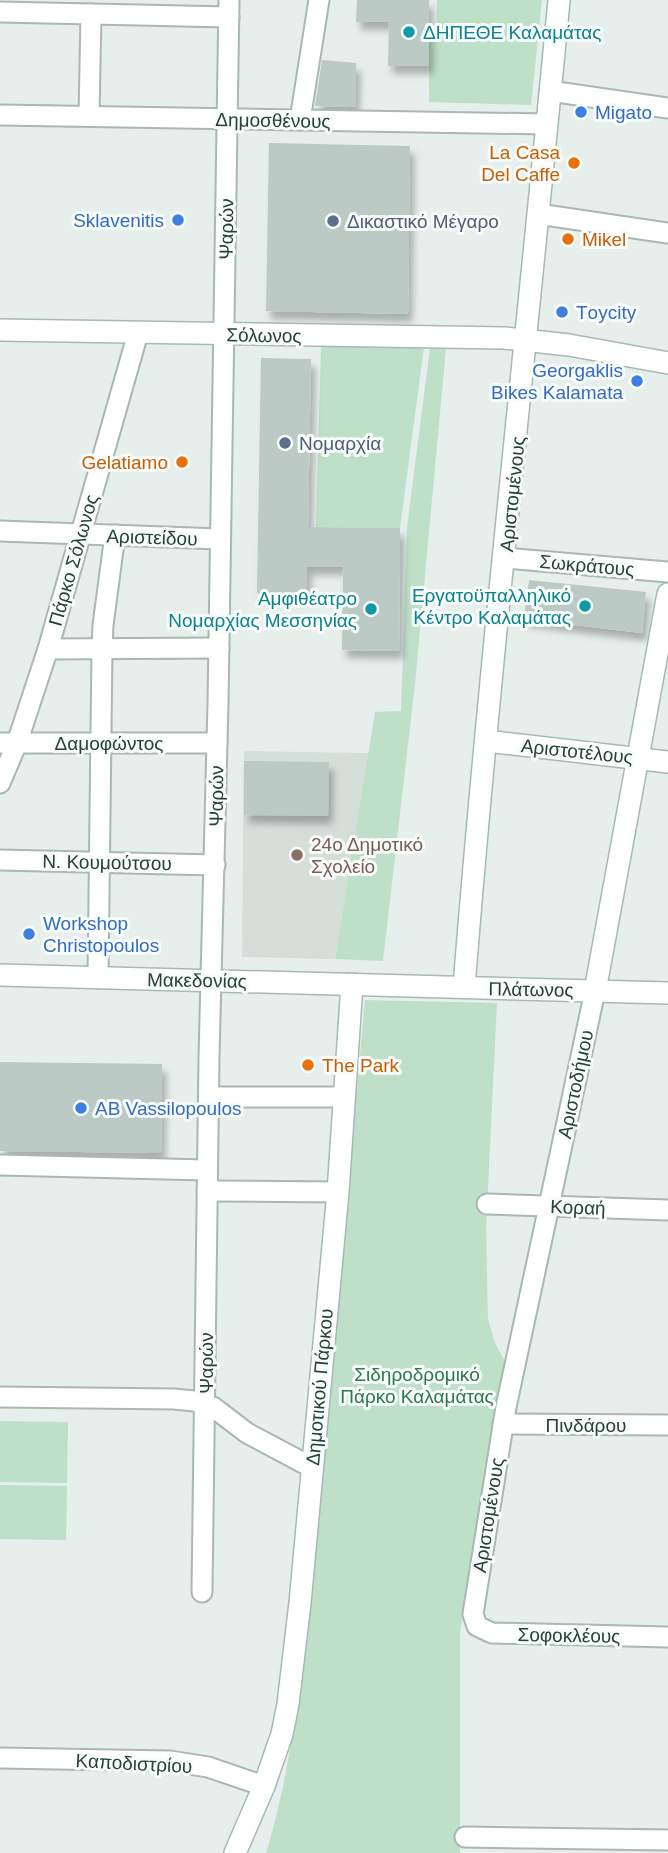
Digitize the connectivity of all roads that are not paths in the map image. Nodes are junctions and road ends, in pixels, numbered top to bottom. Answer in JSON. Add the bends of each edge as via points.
{"nodes":[{"id":1,"x":320,"y":0,"type":"edge"},
{"id":2,"x":559,"y":0,"type":"edge"},
{"id":3,"x":229,"y":9,"type":"edge"},
{"id":4,"x":0,"y":12,"type":"edge"},
{"id":5,"x":91,"y":14,"type":"junction"},
{"id":6,"x":550,"y":91,"type":"junction"},
{"id":7,"x":667,"y":104,"type":"edge"},
{"id":8,"x":0,"y":115,"type":"edge"},
{"id":9,"x":89,"y":116,"type":"junction"},
{"id":10,"x":227,"y":119,"type":"junction"},
{"id":11,"x":300,"y":120,"type":"junction"},
{"id":12,"x":547,"y":124,"type":"junction"},
{"id":13,"x":538,"y":214,"type":"junction"},
{"id":14,"x":668,"y":233,"type":"edge"},
{"id":15,"x":0,"y":330,"type":"edge"},
{"id":16,"x":138,"y":333,"type":"junction"},
{"id":17,"x":225,"y":335,"type":"junction"},
{"id":18,"x":527,"y":340,"type":"junction"},
{"id":19,"x":668,"y":363,"type":"edge"},
{"id":20,"x":0,"y":531,"type":"edge"},
{"id":21,"x":81,"y":534,"type":"junction"},
{"id":22,"x":115,"y":536,"type":"junction"},
{"id":23,"x":220,"y":539,"type":"junction"},
{"id":24,"x":505,"y":558,"type":"junction"},
{"id":25,"x":668,"y":572,"type":"edge"},
{"id":26,"x":668,"y":594,"type":"edge"},
{"id":27,"x":219,"y":648,"type":"junction"},
{"id":28,"x":48,"y":649,"type":"junction"},
{"id":29,"x":102,"y":649,"type":"junction"},
{"id":30,"x":486,"y":741,"type":"junction"},
{"id":31,"x":9,"y":743,"type":"edge"},
{"id":32,"x":100,"y":743,"type":"junction"},
{"id":33,"x":217,"y":743,"type":"junction"},
{"id":34,"x":639,"y":758,"type":"junction"},
{"id":35,"x":668,"y":762,"type":"edge"},
{"id":36,"x":0,"y":783,"type":"edge"},
{"id":37,"x":0,"y":860,"type":"edge"},
{"id":38,"x":98,"y":862,"type":"junction"},
{"id":39,"x":215,"y":865,"type":"junction"},
{"id":40,"x":0,"y":975,"type":"edge"},
{"id":41,"x":98,"y":978,"type":"junction"},
{"id":42,"x":212,"y":981,"type":"junction"},
{"id":43,"x":352,"y":984,"type":"junction"},
{"id":44,"x":395,"y":985,"type":"joint"},
{"id":45,"x":464,"y":987,"type":"junction"},
{"id":46,"x":595,"y":990,"type":"junction"},
{"id":47,"x":668,"y":993,"type":"edge"},
{"id":48,"x":209,"y":1097,"type":"junction"},
{"id":49,"x":345,"y":1097,"type":"junction"},
{"id":50,"x":0,"y":1165,"type":"edge"},
{"id":51,"x":207,"y":1170,"type":"junction"},
{"id":52,"x":207,"y":1191,"type":"junction"},
{"id":53,"x":338,"y":1192,"type":"junction"},
{"id":54,"x":487,"y":1204,"type":"dead end"},
{"id":55,"x":549,"y":1206,"type":"junction"},
{"id":56,"x":668,"y":1210,"type":"edge"},
{"id":57,"x":0,"y":1397,"type":"edge"},
{"id":58,"x":205,"y":1404,"type":"junction"},
{"id":59,"x":505,"y":1416,"type":"junction"},
{"id":60,"x":668,"y":1425,"type":"edge"},
{"id":61,"x":312,"y":1467,"type":"junction"},
{"id":62,"x":202,"y":1592,"type":"dead end"},
{"id":63,"x":474,"y":1622,"type":"joint"},
{"id":64,"x":668,"y":1637,"type":"edge"},
{"id":65,"x":0,"y":1758,"type":"edge"},
{"id":66,"x":264,"y":1786,"type":"junction"},
{"id":67,"x":465,"y":1837,"type":"dead end"},
{"id":68,"x":668,"y":1840,"type":"edge"},
{"id":69,"x":235,"y":1853,"type":"edge"}],
"edges":[{"from":1,"to":11,"type":"street"},
{"from":2,"to":6,"type":"street","name":"Αριστομένους"},
{"from":3,"to":5,"type":"street"},
{"from":3,"to":10,"type":"street","name":"Ψαρών"},
{"from":4,"to":5,"type":"street"},
{"from":5,"to":9,"type":"street"},
{"from":6,"to":7,"type":"street"},
{"from":6,"to":12,"type":"street","name":"Αριστομένους"},
{"from":8,"to":9,"type":"street","name":"Δημοσθένους"},
{"from":9,"to":10,"type":"street","name":"Δημοσθένους"},
{"from":10,"to":11,"type":"street","name":"Δημοσθένους"},
{"from":10,"to":17,"type":"street","name":"Ψαρών"},
{"from":11,"to":12,"type":"street","name":"Δημοσθένους"},
{"from":12,"to":13,"type":"street","name":"Αριστομένους"},
{"from":13,"to":14,"type":"street"},
{"from":13,"to":18,"type":"street","name":"Αριστομένους"},
{"from":15,"to":16,"type":"street","name":"Σόλωνος"},
{"from":16,"to":17,"type":"street","name":"Σόλωνος"},
{"from":16,"to":21,"type":"street","name":"Πάρκο Σόλωνος"},
{"from":17,"to":18,"type":"street","name":"Σόλωνος"},
{"from":17,"to":23,"type":"street","name":"Ψαρών"},
{"from":18,"to":19,"type":"street","name":"Σόλωνος"},
{"from":18,"to":24,"type":"street","name":"Αριστομένους"},
{"from":20,"to":21,"type":"street","name":"Αριστείδου"},
{"from":21,"to":22,"type":"street","name":"Αριστείδου"},
{"from":21,"to":28,"type":"street","name":"Πάρκο Σόλωνος"},
{"from":22,"to":23,"type":"street","name":"Αριστείδου"},
{"from":22,"to":29,"type":"street"},
{"from":23,"to":27,"type":"street","name":"Ψαρών"},
{"from":24,"to":25,"type":"street","name":"Σωκράτους"},
{"from":24,"to":30,"type":"street","name":"Αριστομένους"},
{"from":26,"to":34,"type":"street","name":"Αριστοδήμου"},
{"from":27,"to":29,"type":"street"},
{"from":27,"to":33,"type":"street","name":"Ψαρών"},
{"from":28,"to":29,"type":"street"},
{"from":28,"to":31,"type":"street","name":"Πάρκο Σόλωνος"},
{"from":29,"to":32,"type":"street"},
{"from":30,"to":34,"type":"street","name":"Αριστοτέλους"},
{"from":30,"to":45,"type":"street","name":"Αριστομένους"},
{"from":31,"to":32,"type":"street","name":"Δαμοφώντος"},
{"from":31,"to":36,"type":"street","name":"Πάρκο Σόλωνος"},
{"from":32,"to":33,"type":"street","name":"Δαμοφώντος"},
{"from":32,"to":38,"type":"street"},
{"from":33,"to":39,"type":"street","name":"Ψαρών"},
{"from":34,"to":35,"type":"street","name":"Αριστοτέλους"},
{"from":34,"to":46,"type":"street","name":"Αριστοδήμου"},
{"from":37,"to":38,"type":"street","name":"Ν. Κουμούτσου"},
{"from":38,"to":39,"type":"street","name":"Ν. Κουμούτσου"},
{"from":38,"to":41,"type":"street"},
{"from":39,"to":42,"type":"street","name":"Ψαρών"},
{"from":40,"to":41,"type":"street","name":"Μακεδονίας"},
{"from":41,"to":42,"type":"street","name":"Μακεδονίας"},
{"from":42,"to":43,"type":"street","name":"Μακεδονίας"},
{"from":42,"to":48,"type":"street","name":"Ψαρών"},
{"from":43,"to":44,"type":"street","name":"Μακεδονίας"},
{"from":43,"to":49,"type":"street","name":"Δημοτικού Πάρκου"},
{"from":44,"to":45,"type":"street","name":"Πλάτωνος"},
{"from":45,"to":46,"type":"street","name":"Πλάτωνος"},
{"from":46,"to":47,"type":"street","name":"Πλάτωνος"},
{"from":46,"to":55,"type":"street","name":"Αριστοδήμου"},
{"from":48,"to":49,"type":"street"},
{"from":48,"to":51,"type":"street","name":"Ψαρών"},
{"from":49,"to":53,"type":"street","name":"Δημοτικού Πάρκου"},
{"from":50,"to":51,"type":"street"},
{"from":51,"to":52,"type":"street","name":"Ψαρών"},
{"from":52,"to":53,"type":"street"},
{"from":52,"to":58,"type":"street","name":"Ψαρών"},
{"from":53,"to":61,"type":"street","name":"Δημοτικού Πάρκου"},
{"from":54,"to":55,"type":"street","name":"Κοραή"},
{"from":55,"to":56,"type":"street","name":"Κοραή"},
{"from":55,"to":59,"type":"street","name":"Αριστοδήμου"},
{"from":57,"to":58,"type":"street","via":[[174,1399]]},
{"from":58,"to":61,"type":"street","via":[[255,1438]]},
{"from":58,"to":62,"type":"street","name":"Ψαρών"},
{"from":59,"to":60,"type":"street","name":"Πινδάρου"},
{"from":59,"to":63,"type":"street","name":"Αριστομένους","via":[[472,1609]]},
{"from":61,"to":66,"type":"street","name":"Δημοτικού Πάρκου","via":[[288,1704]]},
{"from":63,"to":64,"type":"street","name":"Σοφοκλέους","via":[[492,1633]]},
{"from":65,"to":66,"type":"street","name":"Καποδιστρίου","via":[[170,1761]]},
{"from":66,"to":69,"type":"street"},
{"from":67,"to":68,"type":"street"}]}
